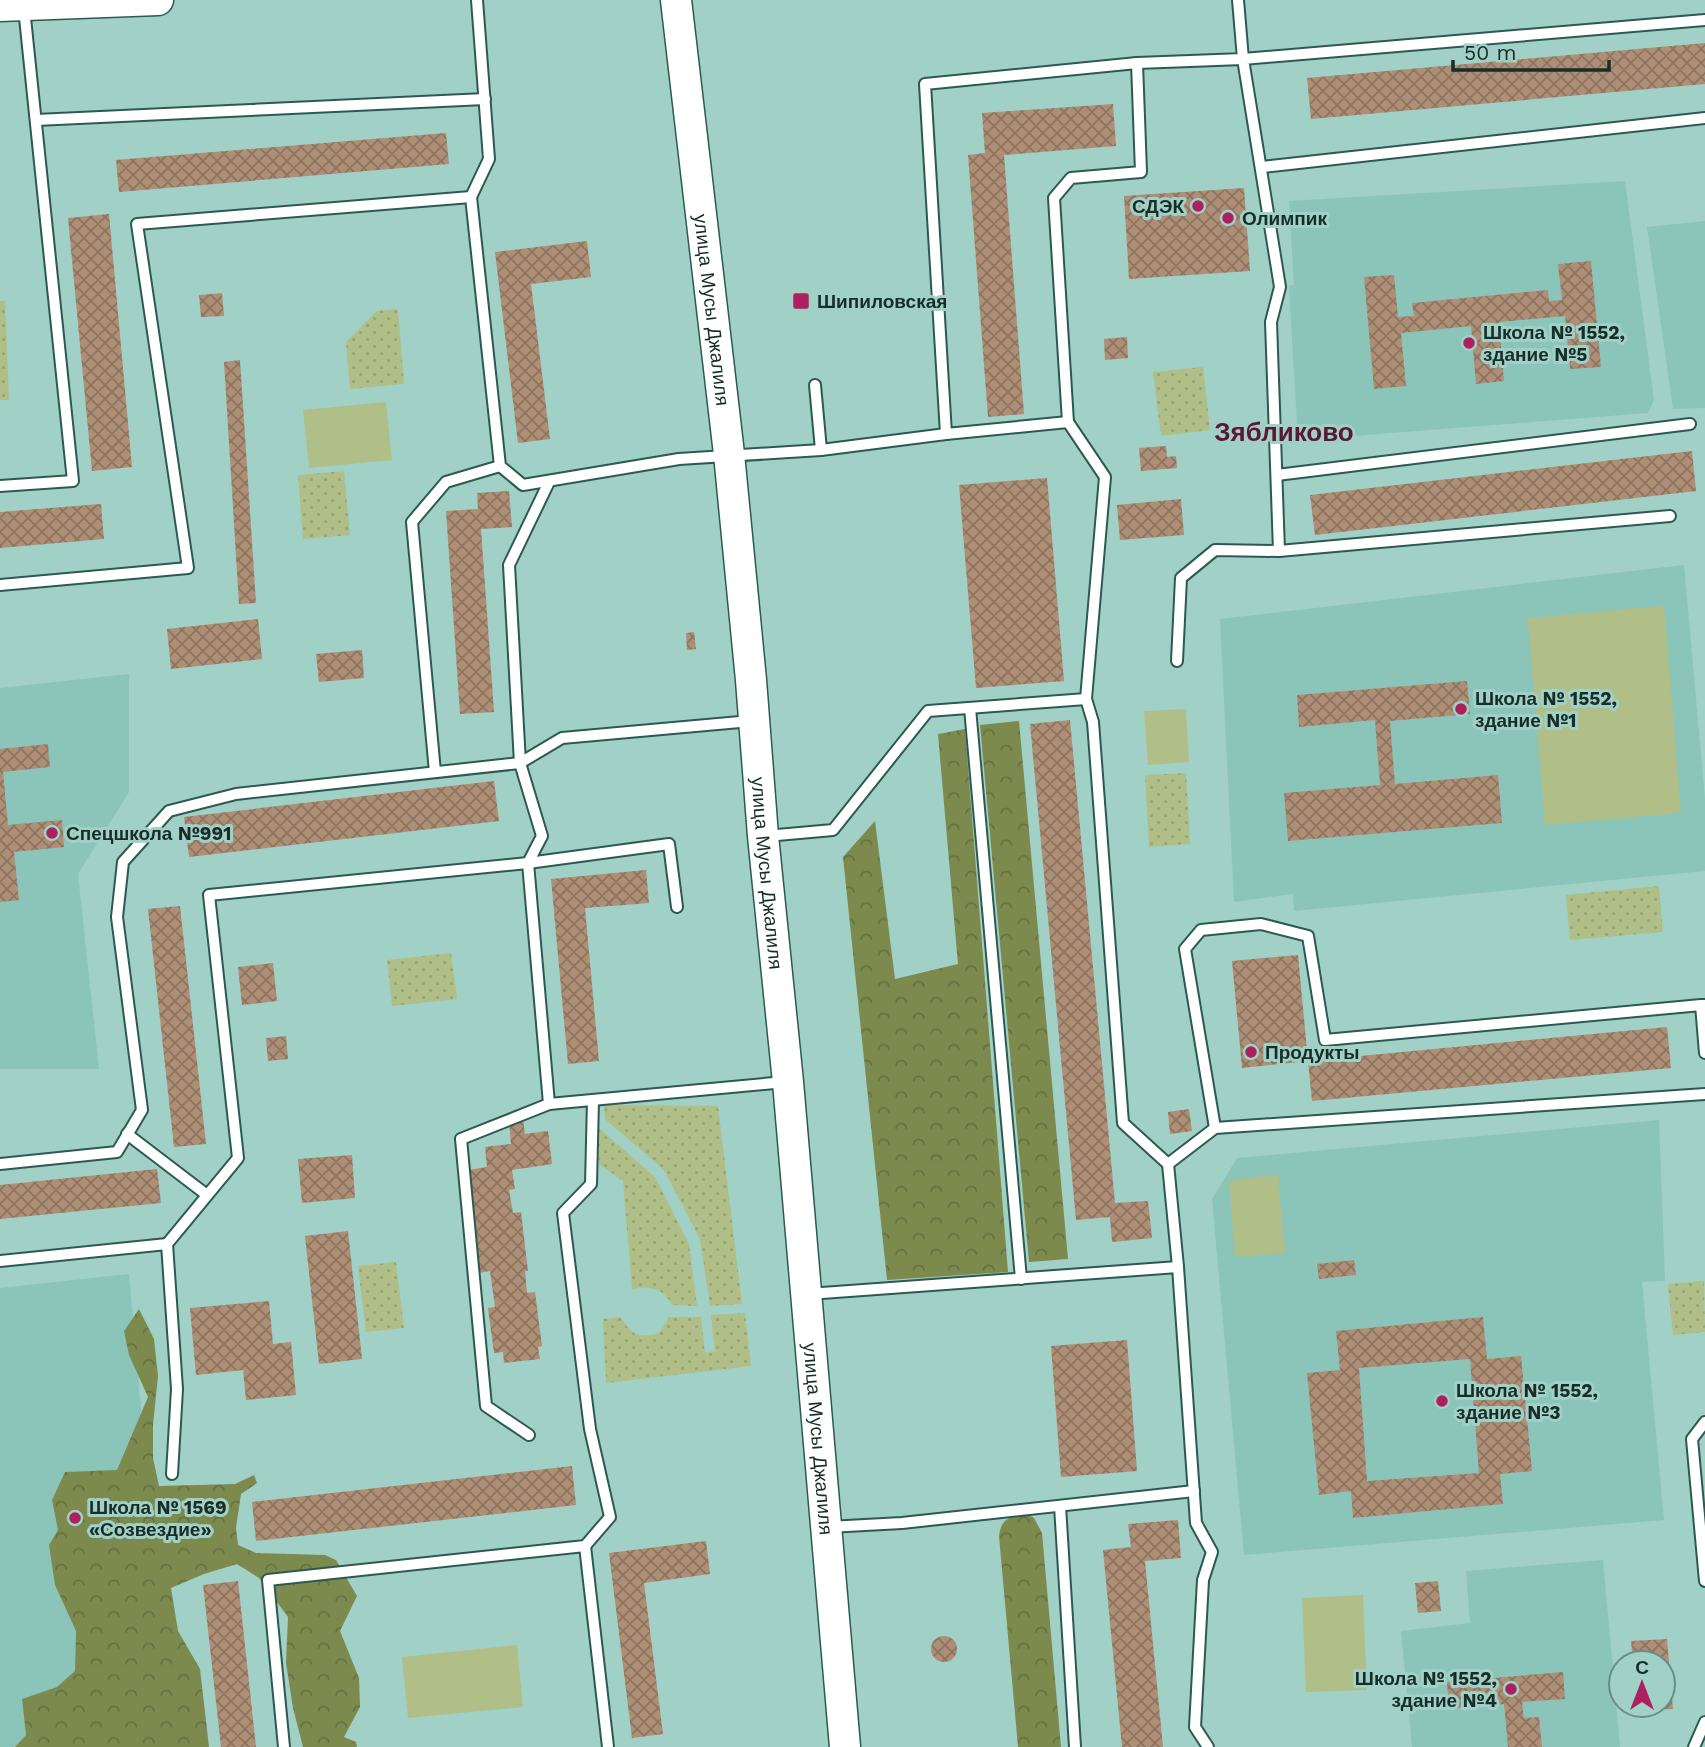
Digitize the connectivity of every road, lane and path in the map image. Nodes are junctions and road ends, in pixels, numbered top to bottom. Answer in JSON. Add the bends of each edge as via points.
{"nodes":[{"id":1,"x":158,"y":0,"type":"edge"},
{"id":2,"x":477,"y":0,"type":"edge"},
{"id":3,"x":676,"y":0,"type":"edge"},
{"id":4,"x":1238,"y":0,"type":"edge"},
{"id":5,"x":89,"y":1,"type":"edge"},
{"id":6,"x":12,"y":5,"type":"edge"},
{"id":7,"x":1705,"y":20,"type":"edge"},
{"id":8,"x":1243,"y":60,"type":"junction"},
{"id":9,"x":1137,"y":62,"type":"junction"},
{"id":10,"x":485,"y":99,"type":"junction"},
{"id":11,"x":1705,"y":118,"type":"edge"},
{"id":12,"x":36,"y":120,"type":"junction"},
{"id":13,"x":1262,"y":167,"type":"junction"},
{"id":14,"x":471,"y":197,"type":"junction"},
{"id":15,"x":815,"y":385,"type":"dead end"},
{"id":16,"x":1068,"y":422,"type":"junction"},
{"id":17,"x":1690,"y":424,"type":"dead end"},
{"id":18,"x":946,"y":434,"type":"junction"},
{"id":19,"x":821,"y":450,"type":"junction"},
{"id":20,"x":729,"y":454,"type":"junction"},
{"id":21,"x":500,"y":466,"type":"junction"},
{"id":22,"x":1277,"y":475,"type":"junction"},
{"id":23,"x":549,"y":482,"type":"junction"},
{"id":24,"x":0,"y":486,"type":"edge"},
{"id":25,"x":1670,"y":516,"type":"dead end"},
{"id":26,"x":1279,"y":551,"type":"junction"},
{"id":27,"x":0,"y":585,"type":"edge"},
{"id":28,"x":1177,"y":661,"type":"dead end"},
{"id":29,"x":1086,"y":699,"type":"junction"},
{"id":30,"x":971,"y":708,"type":"junction"},
{"id":31,"x":754,"y":721,"type":"junction"},
{"id":32,"x":520,"y":763,"type":"junction"},
{"id":33,"x":435,"y":772,"type":"junction"},
{"id":34,"x":763,"y":836,"type":"junction"},
{"id":35,"x":528,"y":863,"type":"junction"},
{"id":36,"x":677,"y":907,"type":"dead end"},
{"id":37,"x":1703,"y":1005,"type":"edge"},
{"id":38,"x":1705,"y":1053,"type":"edge"},
{"id":39,"x":788,"y":1082,"type":"junction"},
{"id":40,"x":1705,"y":1094,"type":"edge"},
{"id":41,"x":593,"y":1100,"type":"junction"},
{"id":42,"x":549,"y":1104,"type":"junction"},
{"id":43,"x":1215,"y":1128,"type":"junction"},
{"id":44,"x":127,"y":1134,"type":"junction"},
{"id":45,"x":0,"y":1164,"type":"edge"},
{"id":46,"x":1168,"y":1164,"type":"junction"},
{"id":47,"x":207,"y":1195,"type":"junction"},
{"id":48,"x":167,"y":1244,"type":"junction"},
{"id":49,"x":0,"y":1261,"type":"edge"},
{"id":50,"x":1178,"y":1267,"type":"junction"},
{"id":51,"x":1021,"y":1279,"type":"junction"},
{"id":52,"x":805,"y":1294,"type":"junction"},
{"id":53,"x":1705,"y":1422,"type":"edge"},
{"id":54,"x":528,"y":1436,"type":"dead end"},
{"id":55,"x":172,"y":1474,"type":"dead end"},
{"id":56,"x":1194,"y":1491,"type":"junction"},
{"id":57,"x":1060,"y":1506,"type":"junction"},
{"id":58,"x":827,"y":1527,"type":"junction"},
{"id":59,"x":584,"y":1546,"type":"junction"},
{"id":60,"x":1705,"y":1581,"type":"edge"},
{"id":61,"x":1705,"y":1721,"type":"edge"},
{"id":62,"x":284,"y":1747,"type":"edge"},
{"id":63,"x":608,"y":1747,"type":"edge"},
{"id":64,"x":845,"y":1747,"type":"edge"},
{"id":65,"x":1075,"y":1747,"type":"edge"},
{"id":66,"x":1208,"y":1747,"type":"edge"},
{"id":67,"x":1695,"y":1747,"type":"edge"}],
"edges":[{"from":1,"to":5,"type":"main road"},
{"from":2,"to":10,"type":"lane"},
{"from":3,"to":20,"type":"main road","name":"улица Мусы Джалиля"},
{"from":4,"to":8,"type":"lane"},
{"from":5,"to":6,"type":"main road"},
{"from":6,"to":12,"type":"lane"},
{"from":7,"to":8,"type":"lane"},
{"from":8,"to":9,"type":"lane"},
{"from":8,"to":13,"type":"lane"},
{"from":9,"to":16,"type":"lane","via":[[1141,172],[1071,178],[1054,198]]},
{"from":9,"to":18,"type":"lane","via":[[925,84]]},
{"from":10,"to":12,"type":"lane"},
{"from":10,"to":14,"type":"lane","via":[[489,159]]},
{"from":11,"to":13,"type":"lane"},
{"from":12,"to":24,"type":"lane","via":[[73,481]]},
{"from":13,"to":22,"type":"lane","via":[[1280,287],[1272,321]]},
{"from":14,"to":21,"type":"lane"},
{"from":14,"to":27,"type":"lane","via":[[137,224],[188,568]]},
{"from":15,"to":19,"type":"lane"},
{"from":16,"to":18,"type":"lane"},
{"from":16,"to":29,"type":"lane","via":[[1105,477]]},
{"from":17,"to":22,"type":"lane"},
{"from":18,"to":19,"type":"lane"},
{"from":19,"to":20,"type":"lane"},
{"from":20,"to":23,"type":"lane"},
{"from":20,"to":31,"type":"main road","name":"улица Мусы Джалиля"},
{"from":21,"to":23,"type":"lane","via":[[523,485]]},
{"from":21,"to":33,"type":"lane","via":[[446,482],[412,522]]},
{"from":22,"to":26,"type":"lane"},
{"from":23,"to":32,"type":"lane","via":[[509,565]]},
{"from":25,"to":26,"type":"lane"},
{"from":26,"to":28,"type":"lane","via":[[1216,551],[1181,578]]},
{"from":29,"to":30,"type":"lane"},
{"from":29,"to":46,"type":"lane","via":[[1093,722],[1123,1123]]},
{"from":30,"to":34,"type":"lane","via":[[928,711],[833,830]]},
{"from":30,"to":51,"type":"lane"},
{"from":31,"to":32,"type":"lane","via":[[562,738]]},
{"from":31,"to":34,"type":"main road","name":"улица Мусы Джалиля"},
{"from":32,"to":33,"type":"lane"},
{"from":32,"to":35,"type":"lane","via":[[542,836]]},
{"from":33,"to":44,"type":"lane","via":[[236,794],[169,811],[124,862],[117,917],[142,1110]]},
{"from":34,"to":39,"type":"main road","name":"улица Мусы Джалиля"},
{"from":35,"to":36,"type":"lane","via":[[668,844]]},
{"from":35,"to":42,"type":"lane"},
{"from":35,"to":47,"type":"lane","via":[[209,895],[238,1158]]},
{"from":37,"to":38,"type":"lane"},
{"from":37,"to":43,"type":"lane","via":[[1325,1040],[1308,936],[1261,924],[1201,930],[1185,949]]},
{"from":39,"to":41,"type":"lane"},
{"from":39,"to":52,"type":"main road","name":"улица Мусы Джалиля"},
{"from":40,"to":43,"type":"lane"},
{"from":41,"to":42,"type":"lane"},
{"from":41,"to":59,"type":"lane","via":[[591,1184],[563,1213],[590,1429],[610,1517]]},
{"from":42,"to":54,"type":"lane","via":[[461,1139],[486,1406]]},
{"from":43,"to":46,"type":"lane"},
{"from":44,"to":45,"type":"lane","via":[[117,1152]]},
{"from":44,"to":47,"type":"lane"},
{"from":46,"to":50,"type":"lane"},
{"from":47,"to":48,"type":"lane"},
{"from":48,"to":49,"type":"lane"},
{"from":48,"to":55,"type":"lane","via":[[177,1390]]},
{"from":50,"to":51,"type":"lane"},
{"from":50,"to":56,"type":"lane"},
{"from":51,"to":52,"type":"lane"},
{"from":52,"to":58,"type":"main road","name":"улица Мусы Джалиля"},
{"from":53,"to":60,"type":"lane","via":[[1692,1439]]},
{"from":56,"to":57,"type":"lane"},
{"from":56,"to":66,"type":"lane","via":[[1196,1523],[1212,1552],[1203,1580],[1195,1727]]},
{"from":57,"to":58,"type":"lane"},
{"from":57,"to":65,"type":"lane"},
{"from":58,"to":64,"type":"main road","name":"улица Мусы Джалиля"},
{"from":59,"to":62,"type":"lane","via":[[268,1580]]},
{"from":59,"to":63,"type":"lane"},
{"from":61,"to":67,"type":"lane"}]}
